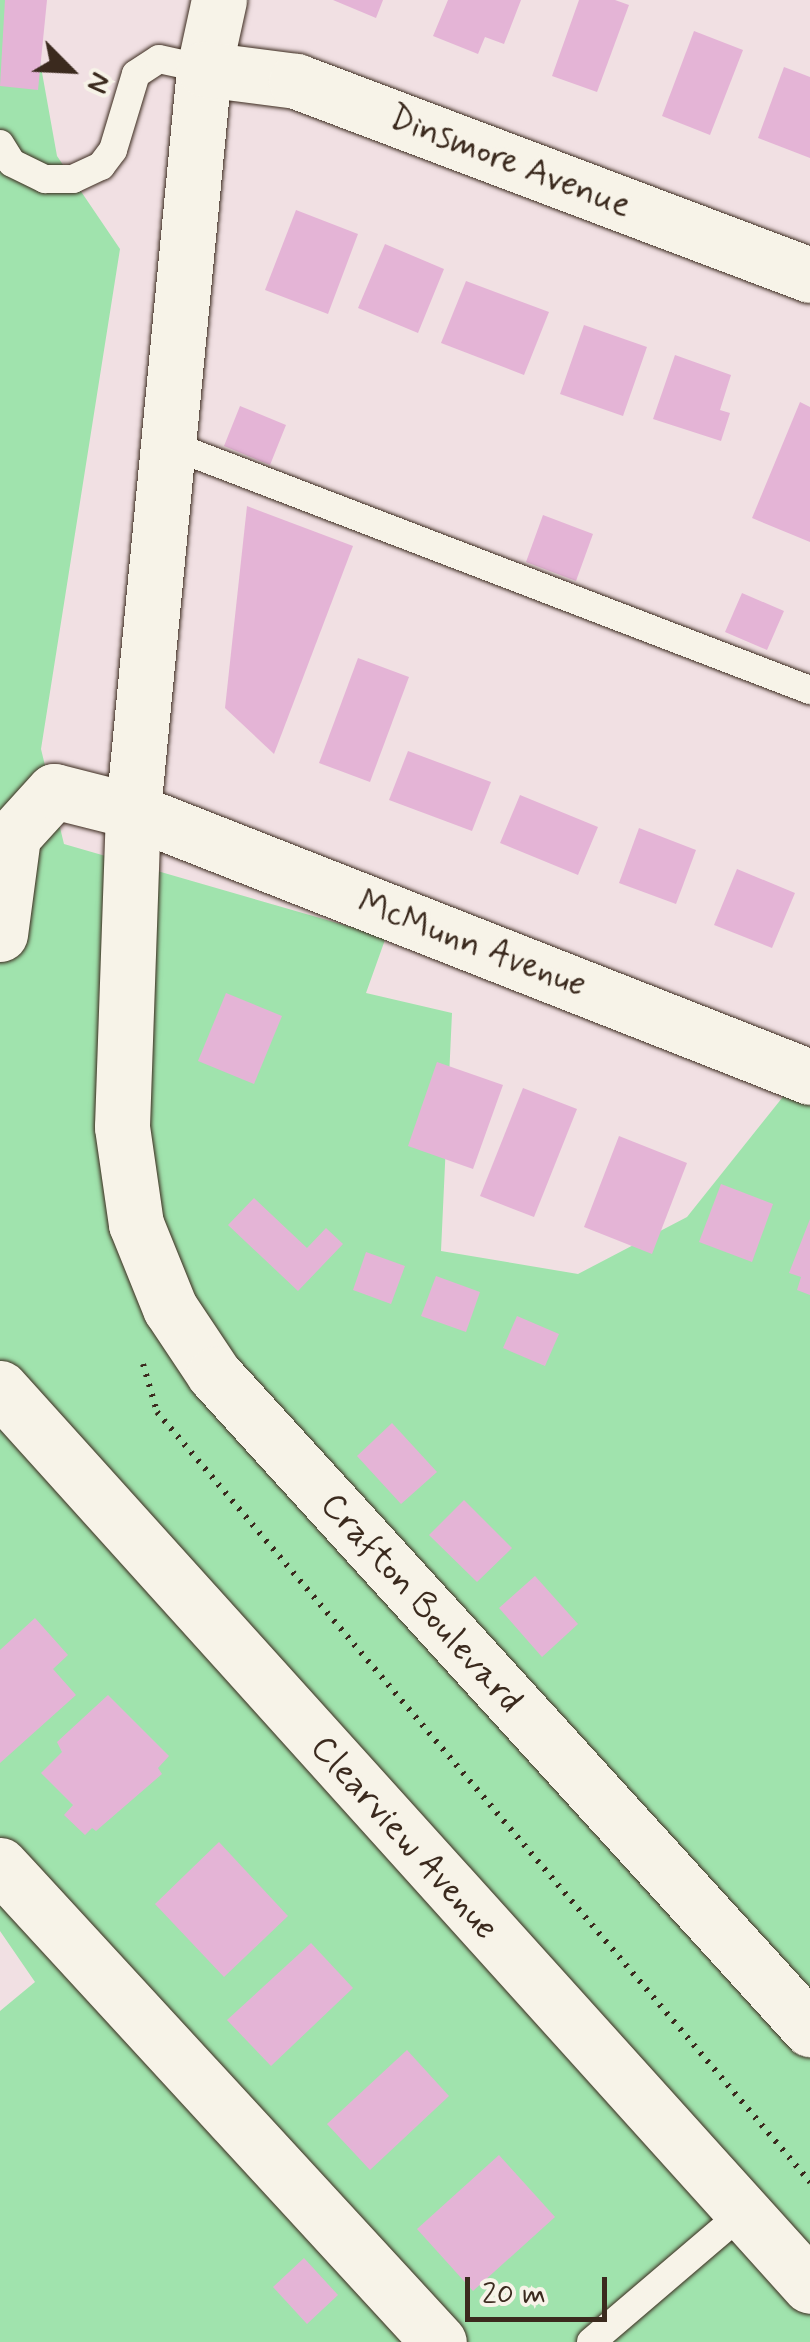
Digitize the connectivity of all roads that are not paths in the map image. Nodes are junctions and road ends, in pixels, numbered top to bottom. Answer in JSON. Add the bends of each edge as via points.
{"nodes":[{"id":1,"x":219,"y":0,"type":"edge"},
{"id":2,"x":204,"y":69,"type":"junction"},
{"id":3,"x":0,"y":144,"type":"edge"},
{"id":4,"x":810,"y":275,"type":"edge"},
{"id":5,"x":168,"y":444,"type":"junction"},
{"id":6,"x":810,"y":690,"type":"edge"},
{"id":7,"x":133,"y":811,"type":"junction"},
{"id":8,"x":0,"y":934,"type":"edge"},
{"id":9,"x":810,"y":1077,"type":"edge"},
{"id":10,"x":0,"y":1388,"type":"edge"},
{"id":11,"x":0,"y":1865,"type":"edge"},
{"id":12,"x":810,"y":2029,"type":"edge"},
{"id":13,"x":741,"y":2214,"type":"junction"},
{"id":14,"x":810,"y":2286,"type":"edge"},
{"id":15,"x":440,"y":2342,"type":"edge"},
{"id":16,"x":591,"y":2342,"type":"edge"}],
"edges":[{"from":1,"to":2,"type":"main road","name":"Crafton Boulevard"},
{"from":2,"to":3,"type":"lane","via":[[160,59],[136,74],[113,150],[100,166],[74,179],[45,179],[12,164]]},
{"from":2,"to":4,"type":"main road","name":"Dinsmore Avenue","via":[[296,81]]},
{"from":2,"to":5,"type":"main road","name":"Crafton Boulevard"},
{"from":5,"to":6,"type":"lane"},
{"from":5,"to":7,"type":"main road","name":"Crafton Boulevard"},
{"from":7,"to":8,"type":"main road","name":"McMunn Avenue","via":[[54,791],[13,836]]},
{"from":7,"to":9,"type":"main road","name":"McMunn Avenue"},
{"from":7,"to":12,"type":"main road","name":"Crafton Boulevard","via":[[122,1127],[136,1224],[188,1340]]},
{"from":10,"to":13,"type":"main road","name":"Clearview Avenue"},
{"from":11,"to":15,"type":"main road"},
{"from":13,"to":14,"type":"main road","name":"Clearview Avenue"},
{"from":13,"to":16,"type":"lane"}]}
